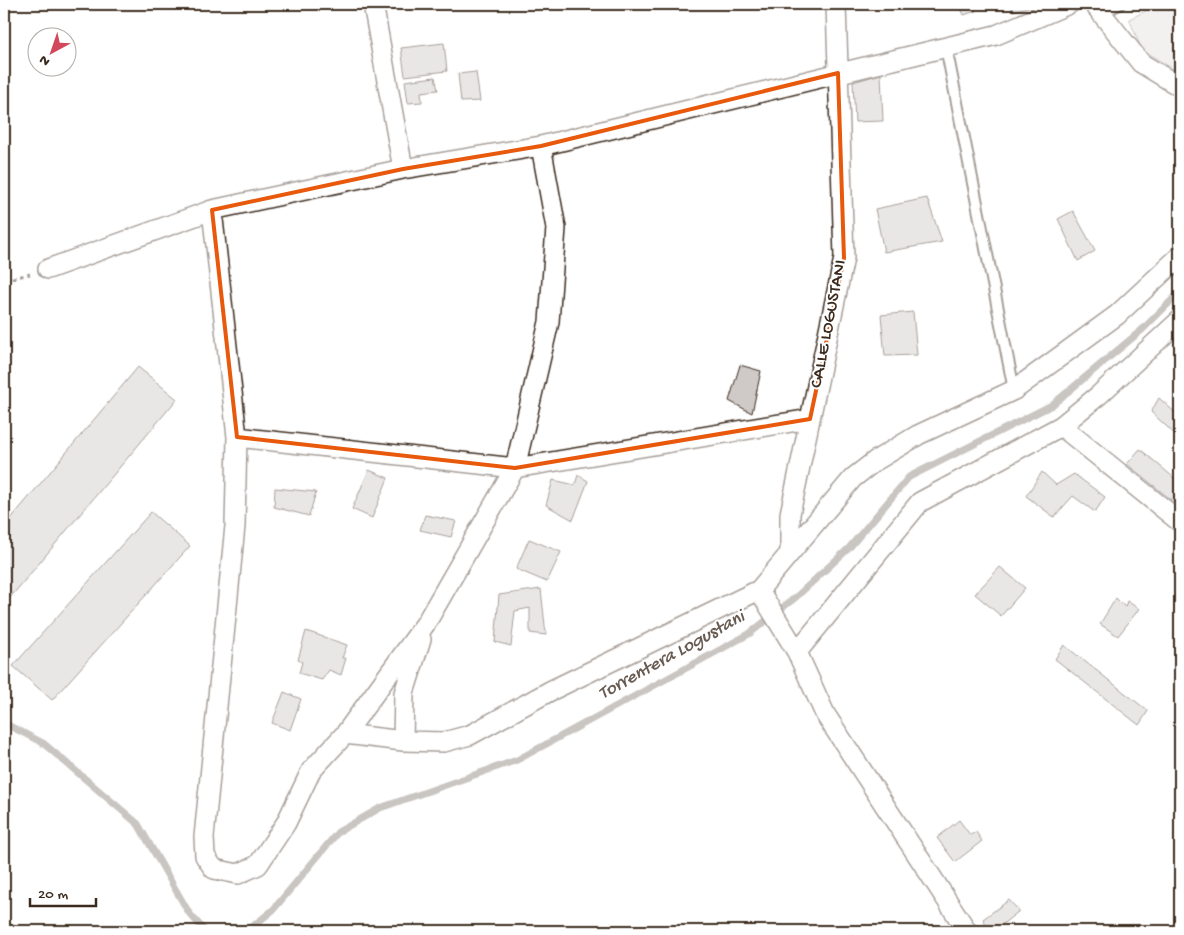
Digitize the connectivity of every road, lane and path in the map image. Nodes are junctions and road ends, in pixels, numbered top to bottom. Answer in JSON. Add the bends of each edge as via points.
{"nodes":[{"id":1,"x":372,"y":4,"type":"edge"},
{"id":2,"x":836,"y":4,"type":"edge"},
{"id":3,"x":1069,"y":4,"type":"edge"},
{"id":4,"x":1119,"y":4,"type":"edge"},
{"id":5,"x":1097,"y":8,"type":"edge"},
{"id":6,"x":946,"y":47,"type":"junction"},
{"id":7,"x":838,"y":73,"type":"junction"},
{"id":8,"x":1180,"y":87,"type":"edge"},
{"id":9,"x":541,"y":146,"type":"junction"},
{"id":10,"x":404,"y":169,"type":"junction"},
{"id":11,"x":212,"y":210,"type":"junction"},
{"id":12,"x":1180,"y":256,"type":"edge"},
{"id":13,"x":48,"y":269,"type":"joint"},
{"id":14,"x":4,"y":280,"type":"edge"},
{"id":15,"x":1180,"y":320,"type":"edge"},
{"id":16,"x":1014,"y":390,"type":"junction"},
{"id":17,"x":810,"y":419,"type":"junction"},
{"id":18,"x":1061,"y":426,"type":"junction"},
{"id":19,"x":237,"y":438,"type":"junction"},
{"id":20,"x":515,"y":468,"type":"junction"},
{"id":21,"x":1180,"y":522,"type":"edge"},
{"id":22,"x":790,"y":551,"type":"junction"},
{"id":23,"x":759,"y":590,"type":"junction"},
{"id":24,"x":426,"y":623,"type":"junction"},
{"id":25,"x":797,"y":652,"type":"junction"},
{"id":26,"x":345,"y":734,"type":"junction"},
{"id":27,"x":403,"y":741,"type":"junction"},
{"id":28,"x":967,"y":931,"type":"edge"}],
"edges":[{"from":1,"to":10,"type":"street"},
{"from":2,"to":7,"type":"street","name":"CALLE LOGUSTANI"},
{"from":3,"to":6,"type":"street","via":[[996,35]]},
{"from":4,"to":5,"type":"lane"},
{"from":5,"to":8,"type":"street","via":[[1141,63]]},
{"from":6,"to":7,"type":"street"},
{"from":6,"to":16,"type":"lane"},
{"from":7,"to":9,"type":"street"},
{"from":7,"to":17,"type":"street","name":"CALLE LOGUSTANI","via":[[844,258]]},
{"from":9,"to":10,"type":"street"},
{"from":9,"to":20,"type":"street","via":[[556,228],[550,313]]},
{"from":10,"to":11,"type":"street"},
{"from":11,"to":13,"type":"street"},
{"from":11,"to":19,"type":"street"},
{"from":12,"to":16,"type":"street","via":[[1117,315]]},
{"from":13,"to":14,"type":"path"},
{"from":15,"to":18,"type":"street"},
{"from":16,"to":22,"type":"street","via":[[918,435],[875,461],[852,478]]},
{"from":17,"to":20,"type":"street"},
{"from":17,"to":22,"type":"street","name":"CALLE LOGUSTANI","via":[[790,514]]},
{"from":18,"to":21,"type":"street"},
{"from":18,"to":25,"type":"street","via":[[920,502]]},
{"from":19,"to":20,"type":"street"},
{"from":19,"to":26,"type":"street","via":[[236,526],[204,837],[204,856],[214,869],[238,874],[258,865],[286,823],[311,770]]},
{"from":20,"to":24,"type":"street"},
{"from":22,"to":23,"type":"street"},
{"from":23,"to":25,"type":"street"},
{"from":23,"to":27,"type":"street","via":[[550,691],[470,734],[444,742]]},
{"from":24,"to":26,"type":"street"},
{"from":24,"to":27,"type":"street","via":[[404,693]]},
{"from":25,"to":28,"type":"street","via":[[825,714]]},
{"from":26,"to":27,"type":"street"}]}
